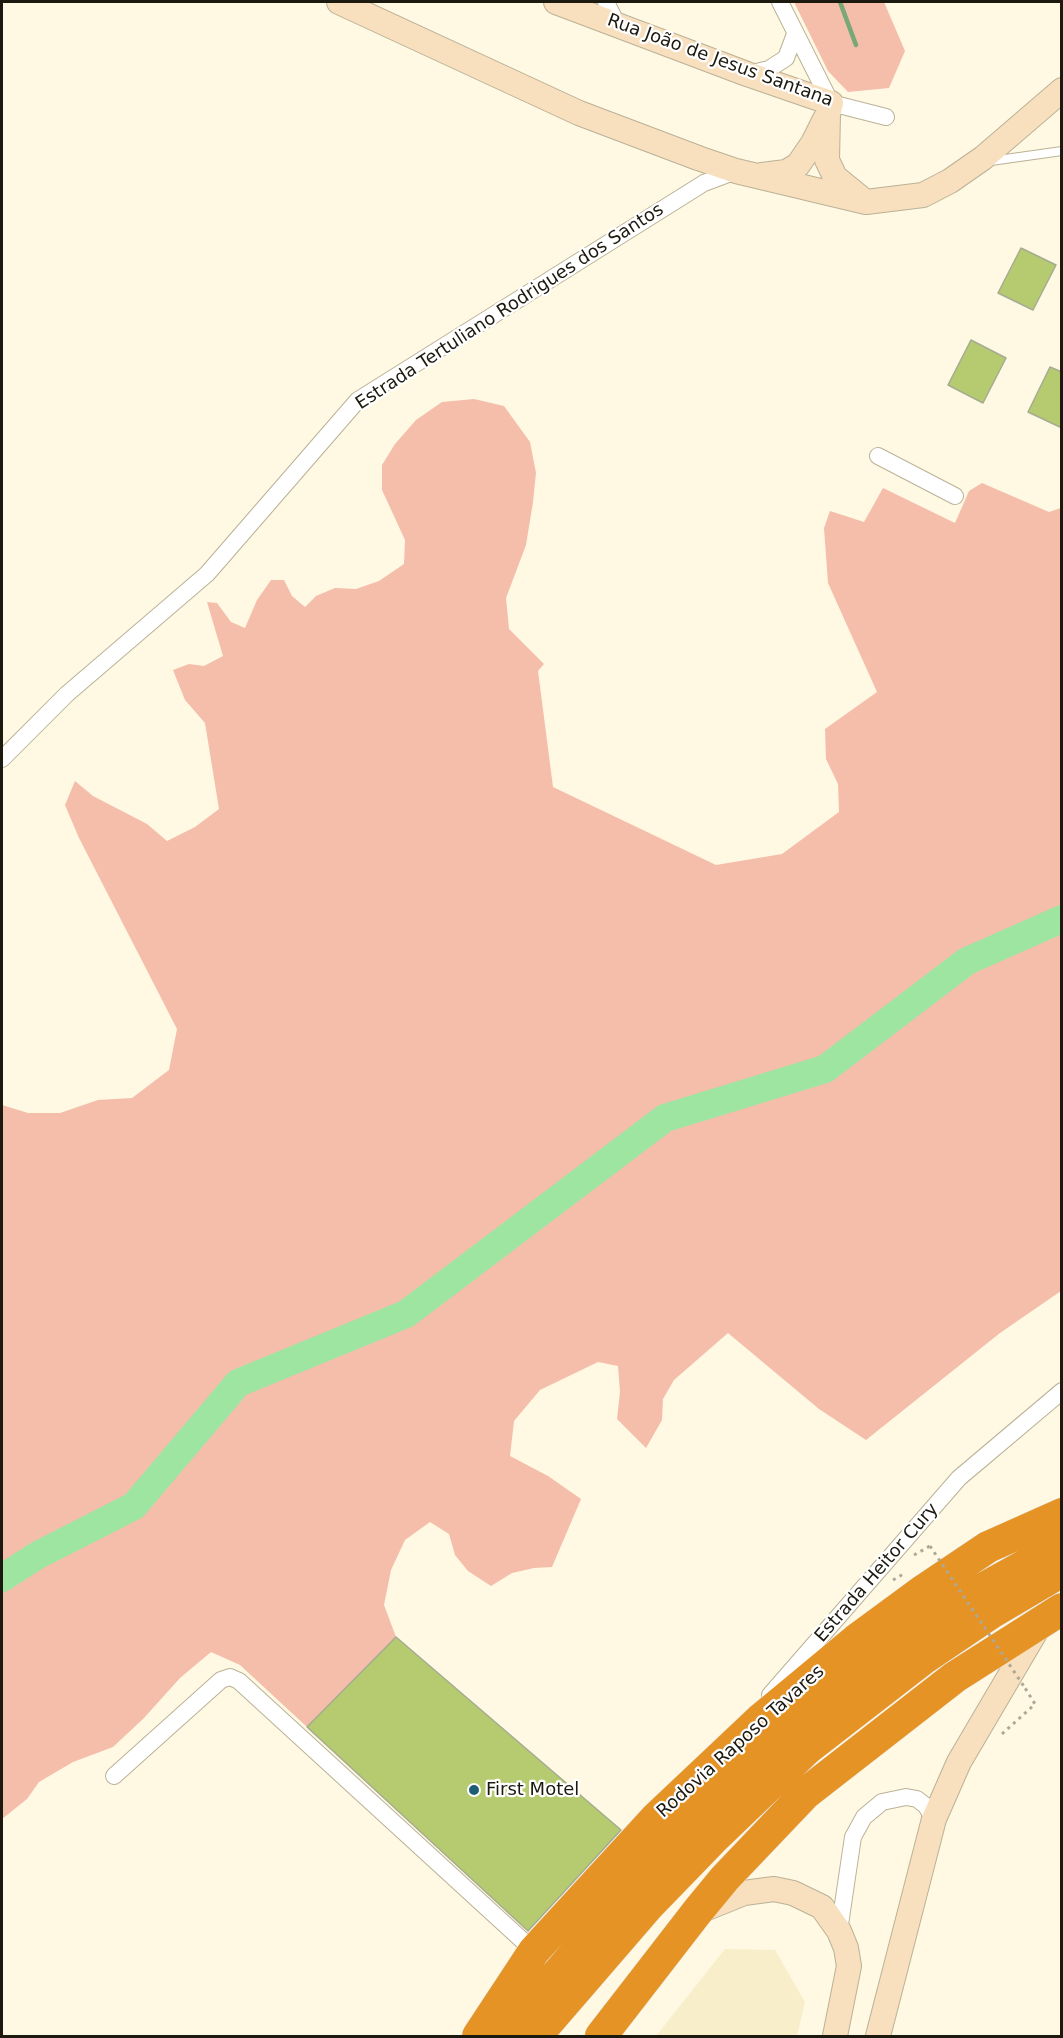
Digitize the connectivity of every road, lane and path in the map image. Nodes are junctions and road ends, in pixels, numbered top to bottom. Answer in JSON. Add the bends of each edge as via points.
{"nodes":[{"id":1,"x":339,"y":2,"type":"edge"},
{"id":2,"x":560,"y":2,"type":"edge"},
{"id":3,"x":606,"y":2,"type":"edge"},
{"id":4,"x":780,"y":2,"type":"edge"},
{"id":5,"x":617,"y":24,"type":"junction"},
{"id":6,"x":795,"y":34,"type":"junction"},
{"id":7,"x":747,"y":74,"type":"junction"},
{"id":8,"x":1062,"y":90,"type":"edge"},
{"id":9,"x":830,"y":108,"type":"junction"},
{"id":10,"x":886,"y":117,"type":"dead end"},
{"id":11,"x":1062,"y":151,"type":"edge"},
{"id":12,"x":698,"y":158,"type":"junction"},
{"id":13,"x":976,"y":163,"type":"junction"},
{"id":14,"x":745,"y":173,"type":"junction"},
{"id":15,"x":692,"y":190,"type":"junction"},
{"id":16,"x":866,"y":202,"type":"junction"},
{"id":17,"x":878,"y":456,"type":"dead end"},
{"id":18,"x":955,"y":496,"type":"dead end"},
{"id":19,"x":2,"y":759,"type":"edge"},
{"id":20,"x":1062,"y":1391,"type":"edge"},
{"id":21,"x":1062,"y":1514,"type":"edge"},
{"id":22,"x":1062,"y":1545,"type":"edge"},
{"id":23,"x":930,"y":1546,"type":"dead end"},
{"id":24,"x":1062,"y":1571,"type":"edge"},
{"id":25,"x":1052,"y":1614,"type":"edge"},
{"id":26,"x":1002,"y":1734,"type":"dead end"},
{"id":27,"x":114,"y":1776,"type":"dead end"},
{"id":28,"x":655,"y":1819,"type":"junction"},
{"id":29,"x":934,"y":1819,"type":"junction"},
{"id":30,"x":697,"y":1912,"type":"junction"},
{"id":31,"x":839,"y":1931,"type":"junction"},
{"id":32,"x":534,"y":1951,"type":"junction"},
{"id":33,"x":478,"y":2037,"type":"edge"},
{"id":34,"x":504,"y":2037,"type":"edge"},
{"id":35,"x":536,"y":2037,"type":"edge"},
{"id":36,"x":602,"y":2037,"type":"edge"},
{"id":37,"x":835,"y":2037,"type":"edge"},
{"id":38,"x":878,"y":2037,"type":"edge"}],
"edges":[{"from":1,"to":12,"type":"main road","via":[[579,112]]},
{"from":2,"to":5,"type":"main road","name":"Rua João de Jesus Santana"},
{"from":3,"to":5,"type":"street"},
{"from":4,"to":6,"type":"street"},
{"from":5,"to":7,"type":"main road","name":"Rua João de Jesus Santana"},
{"from":6,"to":7,"type":"street","via":[[786,57],[769,69]]},
{"from":6,"to":9,"type":"street"},
{"from":7,"to":9,"type":"main road","name":"Rua João de Jesus Santana"},
{"from":8,"to":13,"type":"main road"},
{"from":9,"to":10,"type":"street","name":"Rua João de Jesus Santana"},
{"from":9,"to":14,"type":"main road","via":[[798,165],[774,175]]},
{"from":9,"to":16,"type":"main road","via":[[827,160],[835,177]]},
{"from":11,"to":13,"type":"lane"},
{"from":12,"to":14,"type":"main road"},
{"from":12,"to":15,"type":"street","via":[[699,176]]},
{"from":13,"to":16,"type":"main road","via":[[923,195]]},
{"from":14,"to":15,"type":"street","name":"Estrada Tertuliano Rodrigues dos Santos","via":[[714,178]]},
{"from":14,"to":16,"type":"main road"},
{"from":15,"to":19,"type":"street","name":"Estrada Tertuliano Rodrigues dos Santos","via":[[358,400],[207,574],[68,694]]},
{"from":17,"to":18,"type":"street"},
{"from":20,"to":28,"type":"street","name":"Estrada Heitor Cury","via":[[959,1478],[777,1687]]},
{"from":21,"to":28,"type":"highway","name":"Rodovia Raposo Tavares","via":[[988,1548],[856,1640],[762,1718]]},
{"from":22,"to":34,"type":"highway","name":"Rodovia Raposo Tavares","via":[[978,1592],[913,1636],[846,1685],[769,1750],[647,1870]]},
{"from":23,"to":26,"type":"path","bridge":true,"via":[[1035,1704]]},
{"from":24,"to":35,"type":"highway","via":[[923,1659],[808,1748],[649,1905]]},
{"from":25,"to":29,"type":"main road","via":[[959,1762]]},
{"from":25,"to":30,"type":"highway","via":[[955,1677],[806,1793]]},
{"from":27,"to":32,"type":"street","via":[[221,1680],[230,1677],[239,1681]]},
{"from":28,"to":32,"type":"highway","name":"Rodovia Raposo Tavares"},
{"from":29,"to":31,"type":"street","via":[[926,1806],[906,1797],[882,1802],[864,1817],[854,1837]]},
{"from":29,"to":38,"type":"main road"},
{"from":30,"to":31,"type":"main road","via":[[744,1893],[774,1889],[794,1893],[822,1907]]},
{"from":30,"to":36,"type":"highway"},
{"from":31,"to":37,"type":"main road","via":[[849,1966]]},
{"from":32,"to":33,"type":"highway","name":"Rodovia Raposo Tavares"}]}
